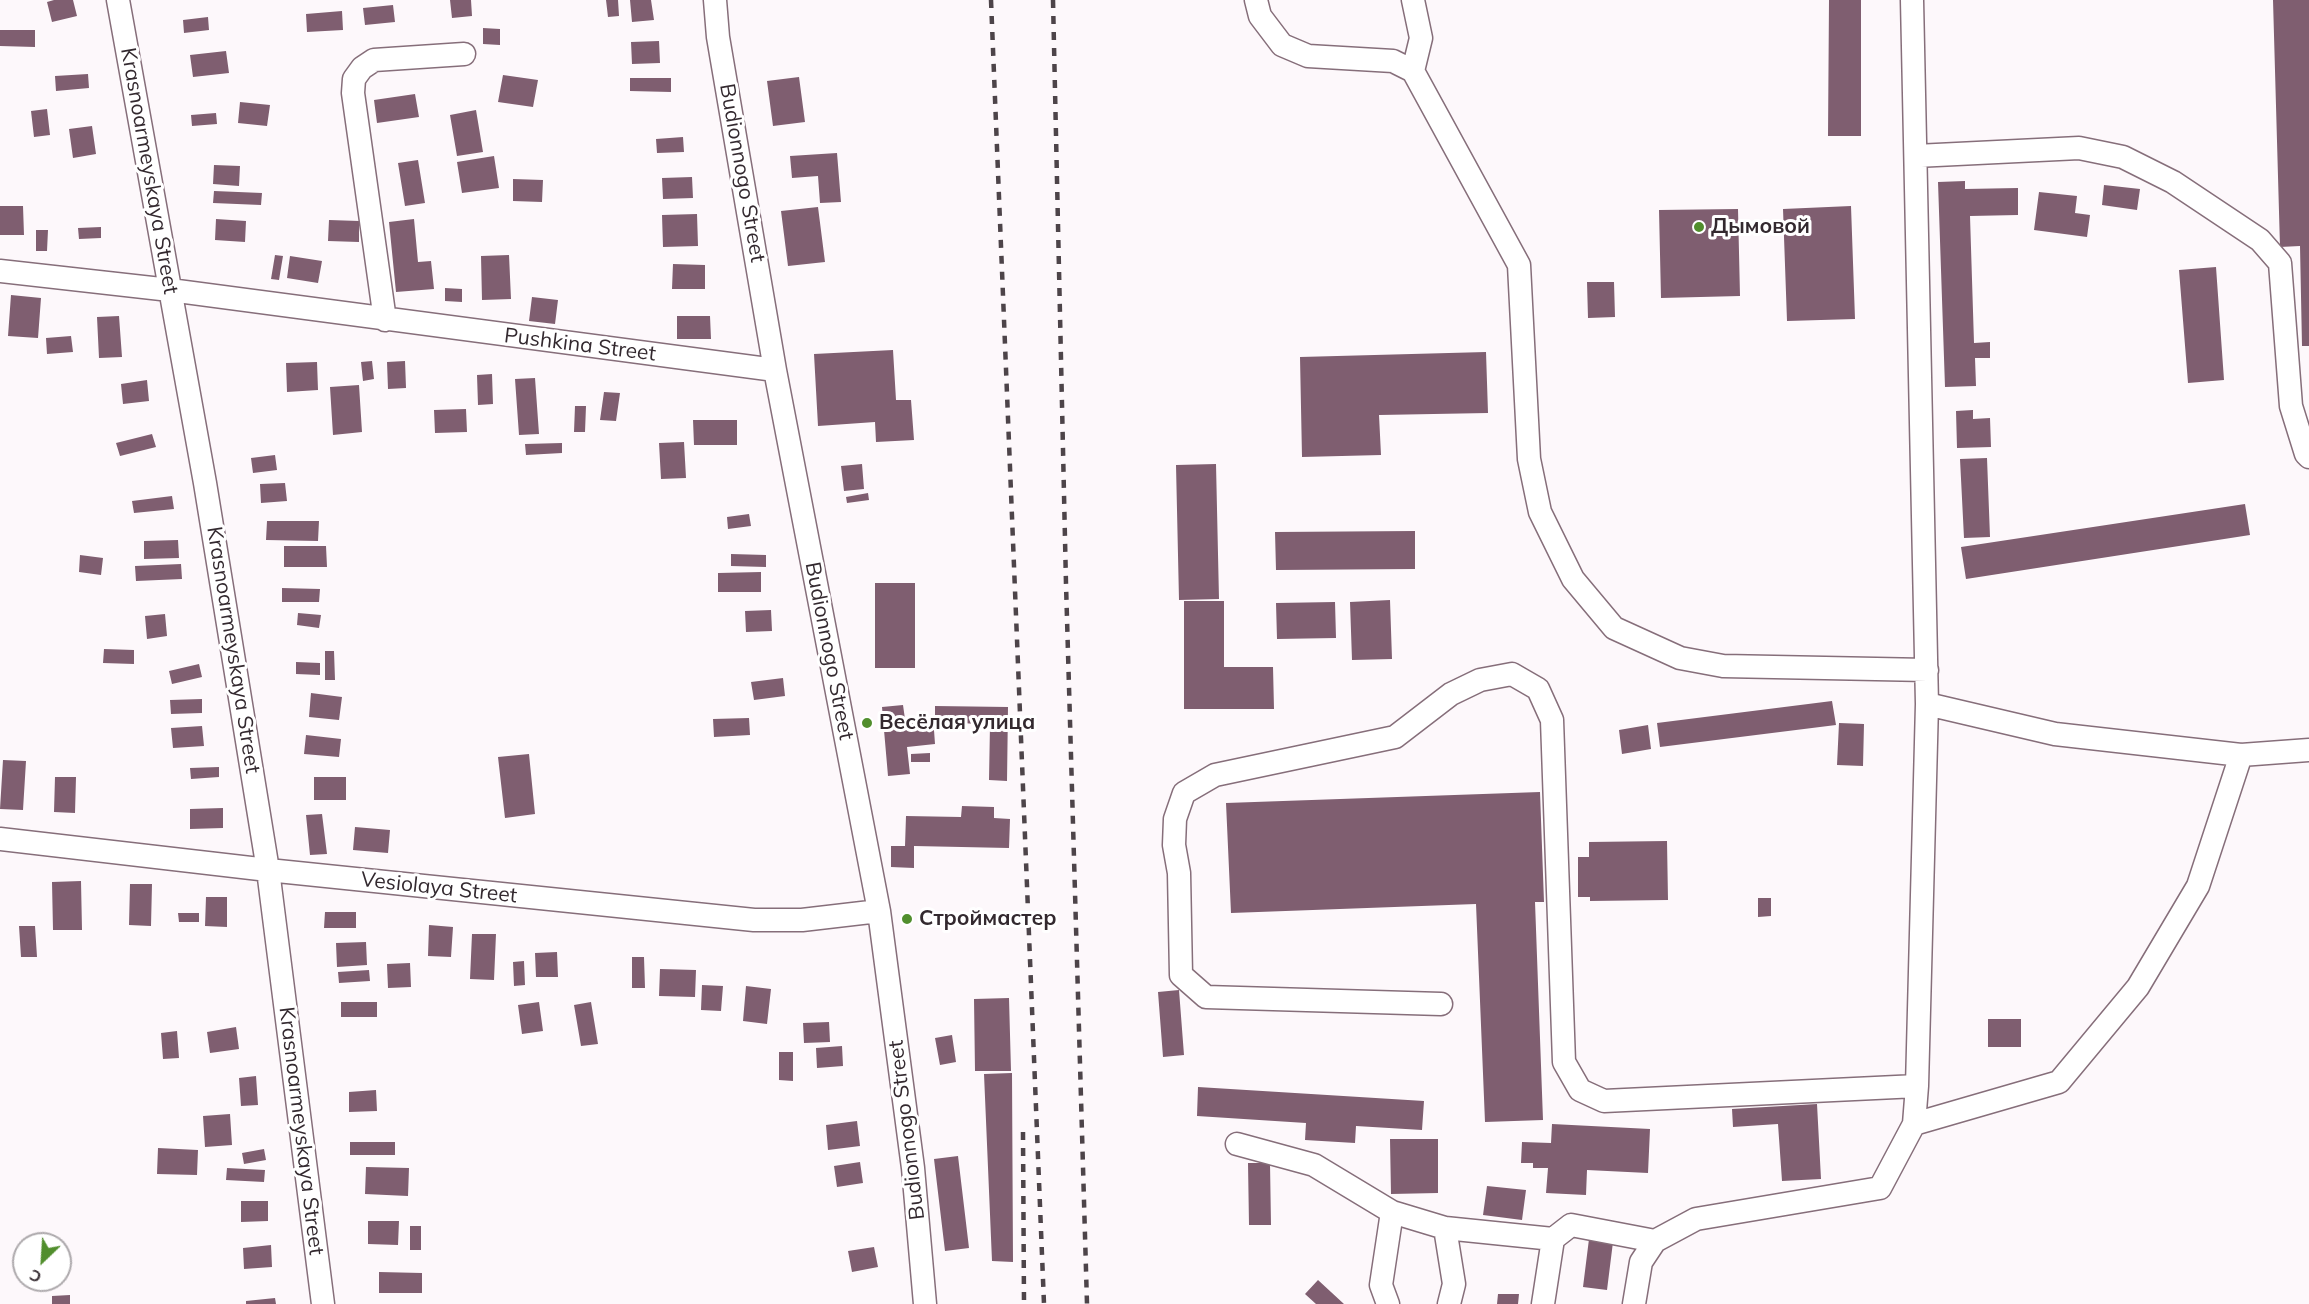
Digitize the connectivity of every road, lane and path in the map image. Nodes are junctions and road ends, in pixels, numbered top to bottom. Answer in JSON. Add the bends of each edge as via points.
{"nodes":[{"id":1,"x":118,"y":0,"type":"edge"},
{"id":2,"x":715,"y":0,"type":"edge"},
{"id":3,"x":1256,"y":0,"type":"edge"},
{"id":4,"x":1413,"y":0,"type":"edge"},
{"id":5,"x":1912,"y":0,"type":"edge"},
{"id":6,"x":464,"y":54,"type":"dead end"},
{"id":7,"x":1413,"y":71,"type":"junction"},
{"id":8,"x":1916,"y":156,"type":"junction"},
{"id":9,"x":0,"y":271,"type":"edge"},
{"id":10,"x":170,"y":290,"type":"junction"},
{"id":11,"x":385,"y":320,"type":"junction"},
{"id":12,"x":776,"y":370,"type":"junction"},
{"id":13,"x":2309,"y":457,"type":"edge"},
{"id":14,"x":1927,"y":670,"type":"junction"},
{"id":15,"x":1927,"y":704,"type":"junction"},
{"id":16,"x":2309,"y":750,"type":"edge"},
{"id":17,"x":2241,"y":756,"type":"junction"},
{"id":18,"x":0,"y":839,"type":"edge"},
{"id":19,"x":268,"y":870,"type":"junction"},
{"id":20,"x":879,"y":911,"type":"junction"},
{"id":21,"x":1441,"y":1005,"type":"dead end"},
{"id":22,"x":1917,"y":1086,"type":"junction"},
{"id":23,"x":1914,"y":1124,"type":"junction"},
{"id":24,"x":1237,"y":1144,"type":"dead end"},
{"id":25,"x":1392,"y":1212,"type":"junction"},
{"id":26,"x":1445,"y":1228,"type":"junction"},
{"id":27,"x":1553,"y":1239,"type":"junction"},
{"id":28,"x":1655,"y":1241,"type":"junction"},
{"id":29,"x":323,"y":1304,"type":"edge"},
{"id":30,"x":925,"y":1304,"type":"edge"},
{"id":31,"x":1388,"y":1304,"type":"edge"},
{"id":32,"x":1449,"y":1304,"type":"edge"},
{"id":33,"x":1543,"y":1304,"type":"edge"},
{"id":34,"x":1634,"y":1304,"type":"edge"}],
"edges":[{"from":1,"to":10,"type":"street","name":"Krasnoarmeyskaya Street"},
{"from":2,"to":12,"type":"street","name":"Budionnogo Street","via":[[718,37]]},
{"from":3,"to":7,"type":"street","via":[[1260,16],[1282,45],[1308,56],[1392,61]]},
{"from":4,"to":7,"type":"street","via":[[1421,38]]},
{"from":5,"to":8,"type":"street"},
{"from":6,"to":11,"type":"street","via":[[374,60],[354,78]]},
{"from":7,"to":14,"type":"street","via":[[1519,265],[1529,459],[1540,512],[1573,579],[1614,628],[1680,658],[1723,666]]},
{"from":8,"to":13,"type":"street","via":[[2079,148],[2123,157],[2174,182],[2260,240],[2280,263],[2291,406]]},
{"from":8,"to":14,"type":"street"},
{"from":9,"to":10,"type":"street","name":"Pushkina Street"},
{"from":10,"to":11,"type":"street","name":"Pushkina Street"},
{"from":10,"to":19,"type":"street","name":"Krasnoarmeyskaya Street","via":[[206,483]]},
{"from":11,"to":12,"type":"street","name":"Pushkina Street"},
{"from":12,"to":20,"type":"street","name":"Budionnogo Street"},
{"from":14,"to":15,"type":"street"},
{"from":15,"to":17,"type":"street","via":[[2055,734]]},
{"from":15,"to":22,"type":"street"},
{"from":16,"to":17,"type":"street"},
{"from":17,"to":23,"type":"street","via":[[2198,886],[2138,987],[2059,1082]]},
{"from":18,"to":19,"type":"street","name":"Vesiolaya Street"},
{"from":19,"to":20,"type":"street","name":"Vesiolaya Street","via":[[754,920],[802,920]]},
{"from":19,"to":29,"type":"street","name":"Krasnoarmeyskaya Street"},
{"from":20,"to":30,"type":"street","name":"Budionnogo Street","via":[[913,1168]]},
{"from":21,"to":22,"type":"street","via":[[1206,998],[1181,975],[1175,819],[1184,793],[1215,775],[1395,737],[1451,694],[1480,680],[1512,674],[1538,689],[1552,720],[1564,1062],[1580,1090],[1604,1101]]},
{"from":22,"to":23,"type":"street"},
{"from":23,"to":28,"type":"street","via":[[1880,1188],[1696,1219]]},
{"from":24,"to":25,"type":"street","via":[[1314,1165]]},
{"from":25,"to":26,"type":"street"},
{"from":25,"to":31,"type":"street","via":[[1381,1285]]},
{"from":26,"to":27,"type":"street"},
{"from":26,"to":32,"type":"street","via":[[1454,1284]]},
{"from":27,"to":28,"type":"street","via":[[1571,1225]]},
{"from":27,"to":33,"type":"street"},
{"from":28,"to":34,"type":"street","via":[[1641,1262]]}]}
